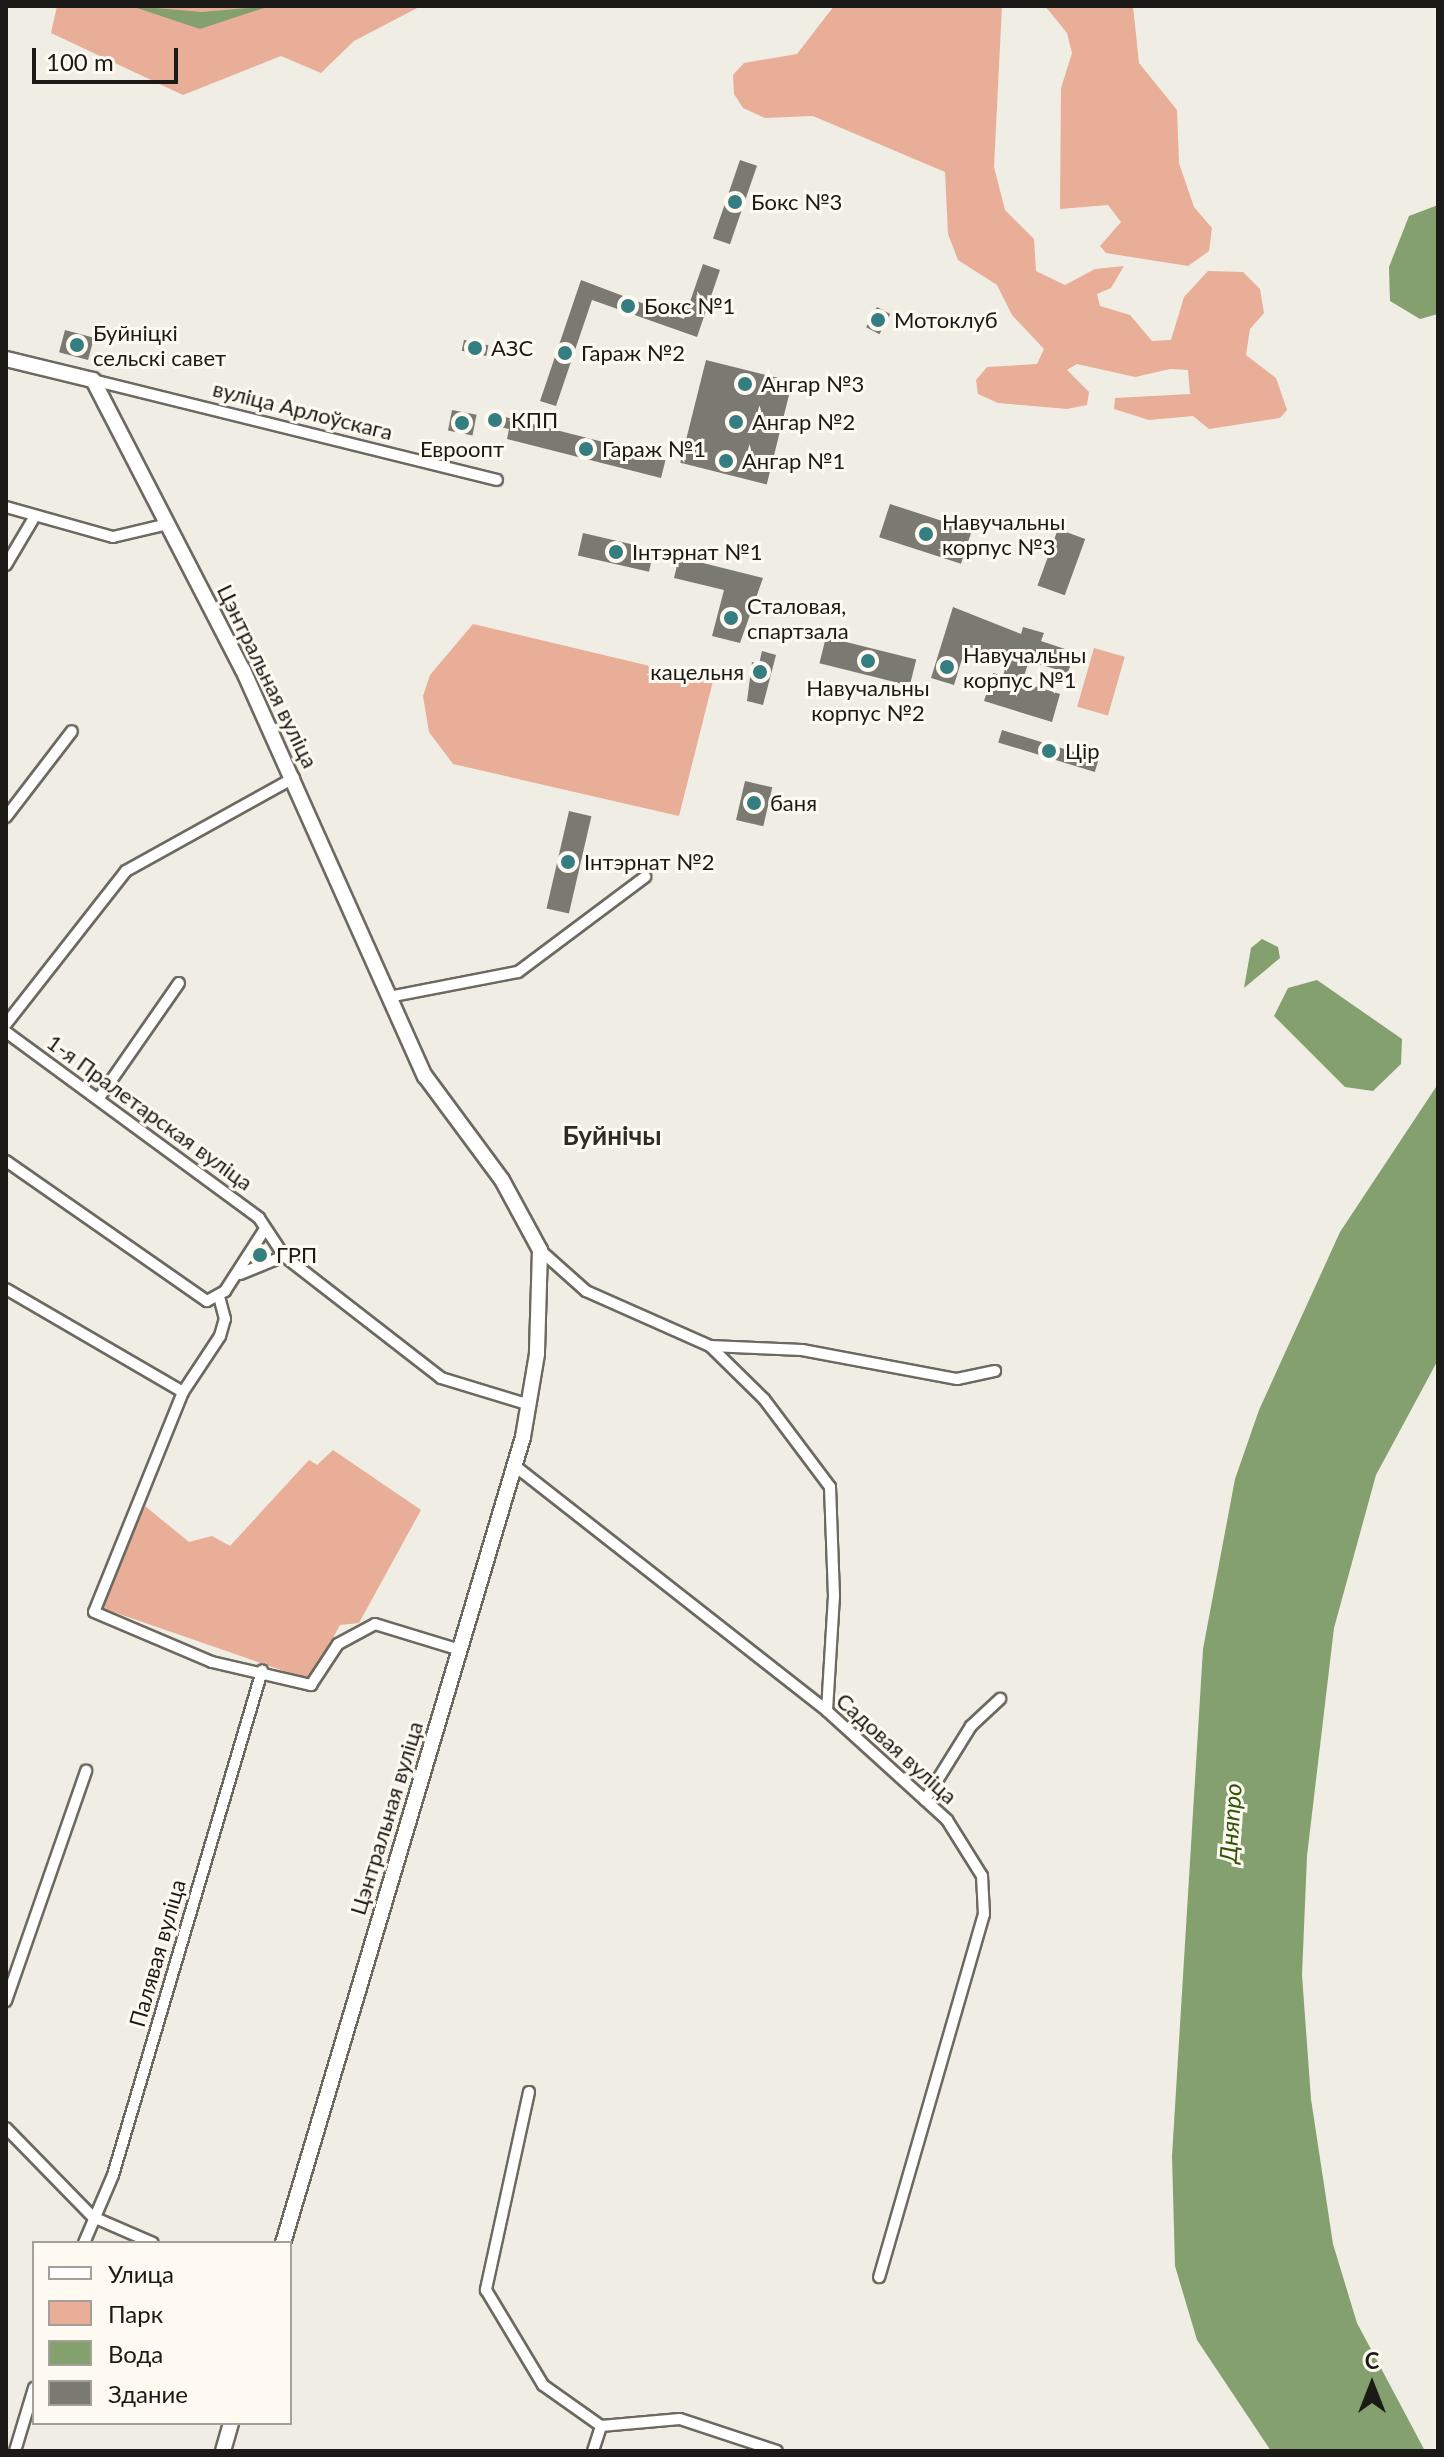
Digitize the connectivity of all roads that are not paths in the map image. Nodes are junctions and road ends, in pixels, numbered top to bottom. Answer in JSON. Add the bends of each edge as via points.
{"nodes":[{"id":1,"x":6,"y":359,"type":"edge"},
{"id":2,"x":93,"y":380,"type":"junction"},
{"id":3,"x":497,"y":480,"type":"dead end"},
{"id":4,"x":6,"y":507,"type":"edge"},
{"id":5,"x":35,"y":516,"type":"junction"},
{"id":6,"x":168,"y":524,"type":"junction"},
{"id":7,"x":6,"y":565,"type":"edge"},
{"id":8,"x":72,"y":731,"type":"dead end"},
{"id":9,"x":294,"y":778,"type":"junction"},
{"id":10,"x":6,"y":817,"type":"edge"},
{"id":11,"x":645,"y":877,"type":"dead end"},
{"id":12,"x":179,"y":983,"type":"dead end"},
{"id":13,"x":394,"y":996,"type":"junction"},
{"id":14,"x":6,"y":1024,"type":"edge"},
{"id":15,"x":6,"y":1032,"type":"edge"},
{"id":16,"x":99,"y":1098,"type":"junction"},
{"id":17,"x":6,"y":1161,"type":"edge"},
{"id":18,"x":265,"y":1229,"type":"junction"},
{"id":19,"x":540,"y":1250,"type":"junction"},
{"id":20,"x":284,"y":1256,"type":"junction"},
{"id":21,"x":235,"y":1277,"type":"junction"},
{"id":22,"x":6,"y":1289,"type":"edge"},
{"id":23,"x":219,"y":1297,"type":"junction"},
{"id":24,"x":710,"y":1346,"type":"junction"},
{"id":25,"x":995,"y":1371,"type":"dead end"},
{"id":26,"x":183,"y":1392,"type":"junction"},
{"id":27,"x":530,"y":1405,"type":"junction"},
{"id":28,"x":515,"y":1466,"type":"junction"},
{"id":29,"x":460,"y":1650,"type":"junction"},
{"id":30,"x":262,"y":1671,"type":"junction"},
{"id":31,"x":1000,"y":1699,"type":"dead end"},
{"id":32,"x":827,"y":1711,"type":"junction"},
{"id":33,"x":86,"y":1771,"type":"dead end"},
{"id":34,"x":925,"y":1800,"type":"junction"},
{"id":35,"x":6,"y":2001,"type":"edge"},
{"id":36,"x":529,"y":2092,"type":"dead end"},
{"id":37,"x":6,"y":2128,"type":"edge"},
{"id":38,"x":93,"y":2217,"type":"junction"},
{"id":39,"x":85,"y":2241,"type":"edge"},
{"id":40,"x":148,"y":2241,"type":"edge"},
{"id":41,"x":284,"y":2241,"type":"edge"},
{"id":42,"x":879,"y":2277,"type":"dead end"},
{"id":43,"x":32,"y":2395,"type":"edge"},
{"id":44,"x":230,"y":2425,"type":"edge"},
{"id":45,"x":601,"y":2426,"type":"junction"},
{"id":46,"x":15,"y":2451,"type":"edge"},
{"id":47,"x":223,"y":2451,"type":"edge"},
{"id":48,"x":593,"y":2451,"type":"edge"},
{"id":49,"x":777,"y":2451,"type":"edge"}],
"edges":[{"from":1,"to":2,"type":"street","name":"вуліца Арлоўскага"},
{"from":2,"to":3,"type":"street","name":"вуліца Арлоўскага"},
{"from":2,"to":6,"type":"street","name":"Цэнтральная вуліца"},
{"from":4,"to":5,"type":"street"},
{"from":5,"to":6,"type":"street","via":[[113,537]]},
{"from":5,"to":7,"type":"street"},
{"from":6,"to":9,"type":"street","name":"Цэнтральная вуліца"},
{"from":8,"to":10,"type":"street"},
{"from":9,"to":13,"type":"street","name":"Цэнтральная вуліца"},
{"from":9,"to":14,"type":"street","via":[[126,871]]},
{"from":11,"to":13,"type":"street","via":[[518,972]]},
{"from":12,"to":16,"type":"street"},
{"from":13,"to":19,"type":"street","name":"Цэнтральная вуліца","via":[[425,1076],[502,1180]]},
{"from":15,"to":16,"type":"street","name":"1-я Пралетарская вуліца"},
{"from":16,"to":18,"type":"street","name":"1-я Пралетарская вуліца"},
{"from":17,"to":23,"type":"street","via":[[194,1294]]},
{"from":18,"to":20,"type":"street"},
{"from":18,"to":21,"type":"street"},
{"from":19,"to":24,"type":"street","via":[[586,1291]]},
{"from":19,"to":27,"type":"street","name":"Цэнтральная вуліца"},
{"from":20,"to":21,"type":"street"},
{"from":20,"to":27,"type":"street","via":[[441,1378]]},
{"from":21,"to":23,"type":"street"},
{"from":22,"to":26,"type":"street","via":[[55,1323],[122,1354]]},
{"from":23,"to":26,"type":"street","via":[[220,1336]]},
{"from":24,"to":25,"type":"street","via":[[802,1350],[957,1379]]},
{"from":24,"to":32,"type":"street","via":[[773,1410],[831,1496]]},
{"from":26,"to":30,"type":"street","via":[[94,1612],[212,1662]]},
{"from":27,"to":28,"type":"street","name":"Цэнтральная вуліца"},
{"from":28,"to":29,"type":"street","name":"Цэнтральная вуліца"},
{"from":28,"to":32,"type":"street","name":"Садовая вуліца"},
{"from":29,"to":30,"type":"street","via":[[375,1624],[338,1644],[311,1685]]},
{"from":29,"to":41,"type":"street","name":"Цэнтральная вуліца"},
{"from":30,"to":38,"type":"street","name":"Палявая вуліца","via":[[113,2175]]},
{"from":31,"to":34,"type":"street","via":[[971,1726]]},
{"from":32,"to":34,"type":"street","name":"Садовая вуліца"},
{"from":33,"to":35,"type":"street"},
{"from":34,"to":42,"type":"street","name":"Садовая вуліца","via":[[954,1829],[987,1896]]},
{"from":36,"to":45,"type":"street","via":[[486,2290],[543,2385]]},
{"from":37,"to":38,"type":"street"},
{"from":38,"to":39,"type":"street","name":"Палявая вуліца"},
{"from":38,"to":40,"type":"street"},
{"from":43,"to":46,"type":"street"},
{"from":44,"to":47,"type":"street"},
{"from":45,"to":48,"type":"street"},
{"from":45,"to":49,"type":"street","via":[[680,2419]]}]}
